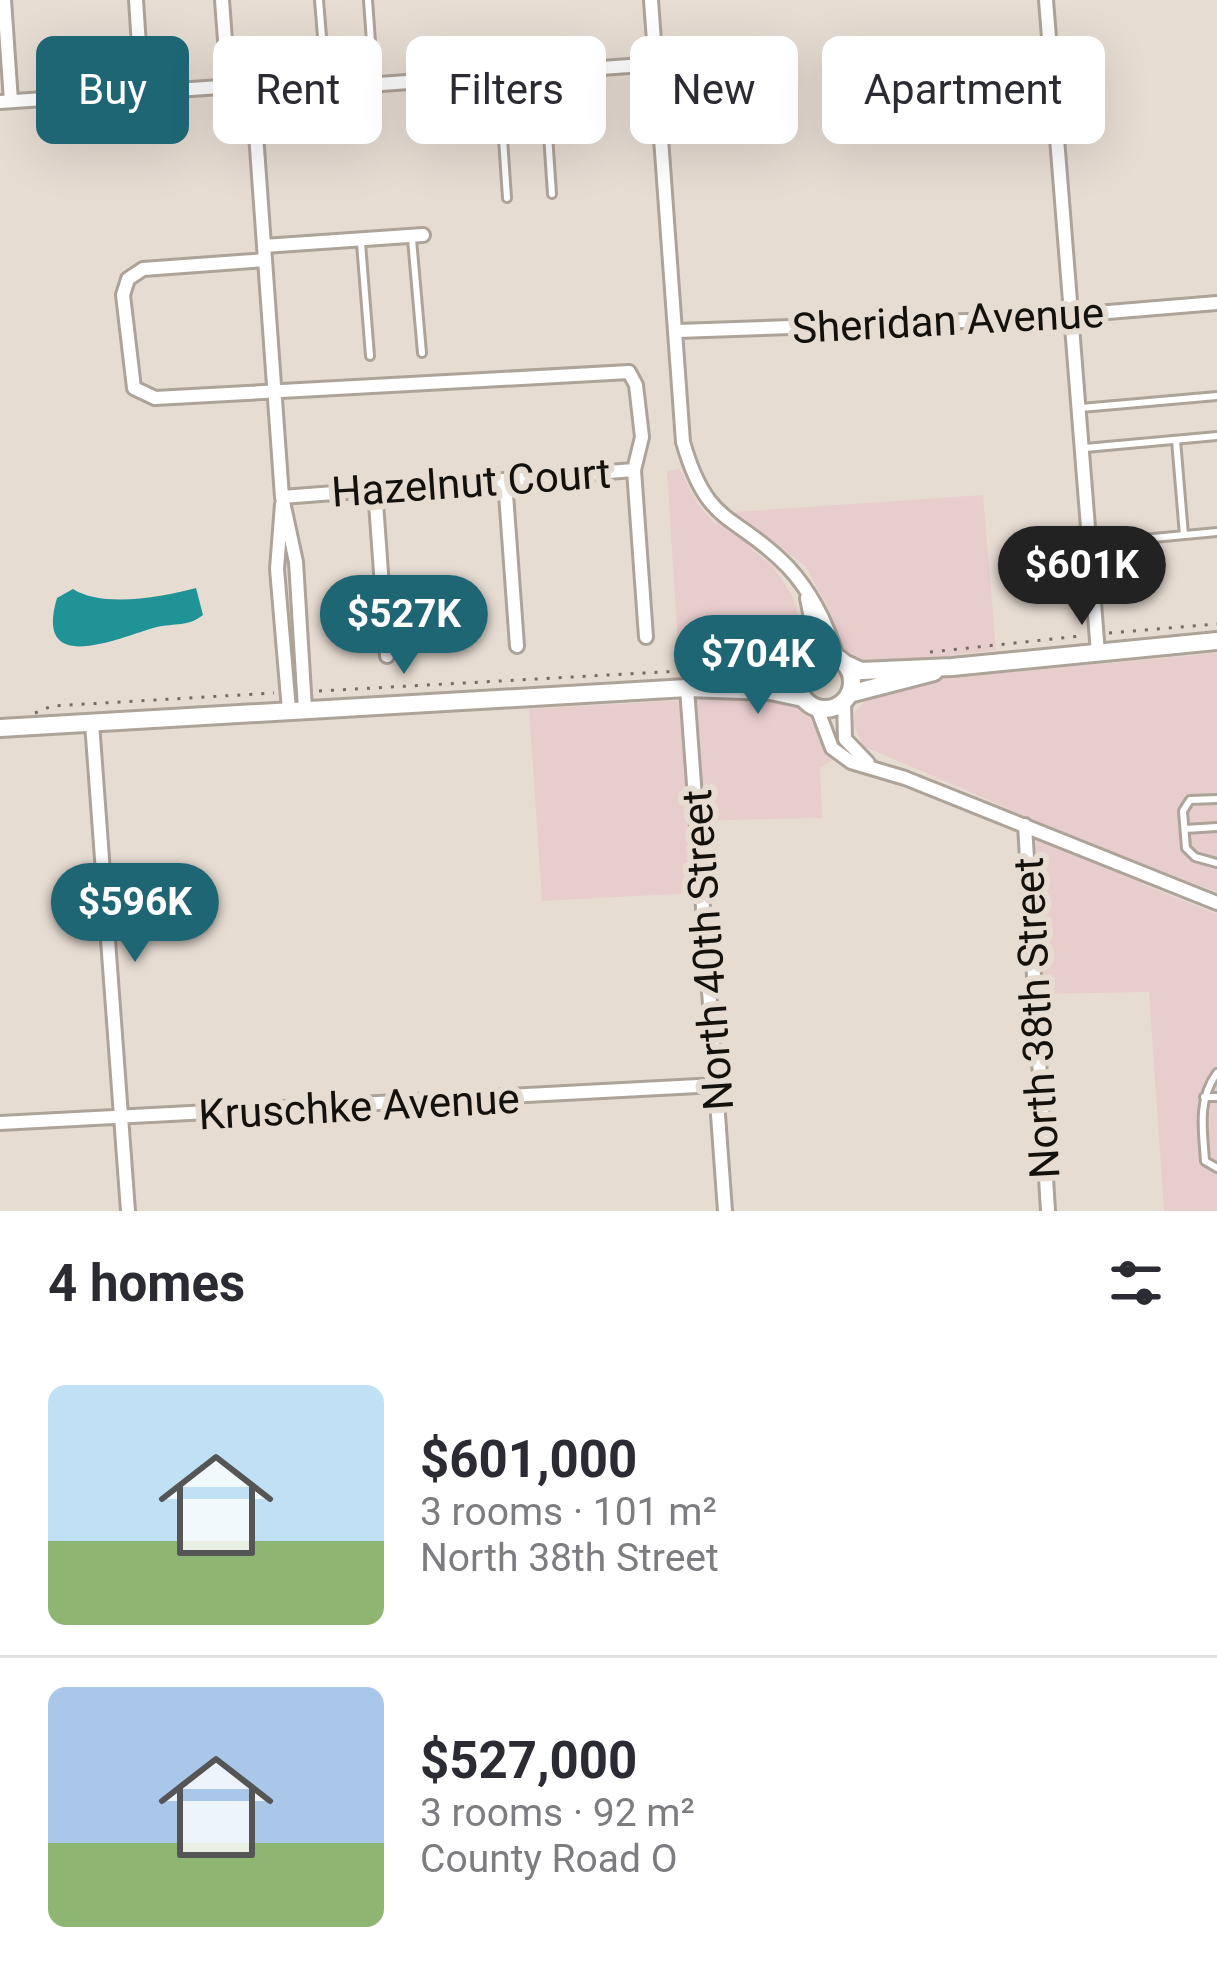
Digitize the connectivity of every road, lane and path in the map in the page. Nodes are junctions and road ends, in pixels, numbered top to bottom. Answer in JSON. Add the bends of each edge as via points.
{"nodes":[{"id":1,"x":4,"y":0,"type":"edge"},
{"id":2,"x":136,"y":0,"type":"edge"},
{"id":3,"x":223,"y":0,"type":"edge"},
{"id":4,"x":319,"y":0,"type":"edge"},
{"id":5,"x":368,"y":0,"type":"edge"},
{"id":6,"x":651,"y":0,"type":"edge"},
{"id":7,"x":1046,"y":0,"type":"edge"},
{"id":8,"x":138,"y":36,"type":"edge"},
{"id":9,"x":225,"y":36,"type":"edge"},
{"id":10,"x":322,"y":36,"type":"edge"},
{"id":11,"x":371,"y":36,"type":"edge"},
{"id":12,"x":654,"y":36,"type":"edge"},
{"id":13,"x":36,"y":99,"type":"edge"},
{"id":14,"x":6,"y":101,"type":"edge"},
{"id":15,"x":257,"y":144,"type":"edge"},
{"id":16,"x":503,"y":144,"type":"edge"},
{"id":17,"x":549,"y":144,"type":"edge"},
{"id":18,"x":663,"y":144,"type":"edge"},
{"id":19,"x":552,"y":194,"type":"dead end"},
{"id":20,"x":507,"y":198,"type":"dead end"},
{"id":21,"x":417,"y":235,"type":"joint"},
{"id":22,"x":360,"y":239,"type":"junction"},
{"id":23,"x":265,"y":253,"type":"junction"},
{"id":24,"x":1217,"y":303,"type":"edge"},
{"id":25,"x":1071,"y":316,"type":"junction"},
{"id":26,"x":678,"y":331,"type":"junction"},
{"id":27,"x":422,"y":353,"type":"dead end"},
{"id":28,"x":370,"y":356,"type":"dead end"},
{"id":29,"x":275,"y":389,"type":"junction"},
{"id":30,"x":1217,"y":396,"type":"edge"},
{"id":31,"x":1078,"y":409,"type":"junction"},
{"id":32,"x":1217,"y":436,"type":"edge"},
{"id":33,"x":1176,"y":440,"type":"junction"},
{"id":34,"x":1081,"y":448,"type":"junction"},
{"id":35,"x":634,"y":470,"type":"junction"},
{"id":36,"x":505,"y":480,"type":"junction"},
{"id":37,"x":375,"y":489,"type":"junction"},
{"id":38,"x":283,"y":496,"type":"junction"},
{"id":39,"x":1217,"y":532,"type":"edge"},
{"id":40,"x":1184,"y":535,"type":"junction"},
{"id":41,"x":1088,"y":544,"type":"junction"},
{"id":42,"x":804,"y":591,"type":"junction"},
{"id":43,"x":1217,"y":624,"type":"edge"},
{"id":44,"x":812,"y":636,"type":"junction"},
{"id":45,"x":646,"y":637,"type":"dead end"},
{"id":46,"x":1217,"y":641,"type":"edge"},
{"id":47,"x":1097,"y":644,"type":"junction"},
{"id":48,"x":518,"y":646,"type":"dead end"},
{"id":49,"x":923,"y":652,"type":"dead end"},
{"id":50,"x":387,"y":656,"type":"dead end"},
{"id":51,"x":779,"y":659,"type":"dead end"},
{"id":52,"x":842,"y":660,"type":"junction"},
{"id":53,"x":804,"y":664,"type":"junction"},
{"id":54,"x":741,"y":667,"type":"dead end"},
{"id":55,"x":952,"y":667,"type":"junction"},
{"id":56,"x":719,"y":687,"type":"junction"},
{"id":57,"x":687,"y":688,"type":"junction"},
{"id":58,"x":847,"y":698,"type":"junction"},
{"id":59,"x":296,"y":701,"type":"junction"},
{"id":60,"x":810,"y":703,"type":"junction"},
{"id":61,"x":92,"y":723,"type":"junction"},
{"id":62,"x":30,"y":726,"type":"junction"},
{"id":63,"x":0,"y":728,"type":"edge"},
{"id":64,"x":874,"y":767,"type":"junction"},
{"id":65,"x":1217,"y":799,"type":"edge"},
{"id":66,"x":1025,"y":826,"type":"junction"},
{"id":67,"x":1217,"y":827,"type":"edge"},
{"id":68,"x":1185,"y":830,"type":"junction"},
{"id":69,"x":1217,"y":863,"type":"edge"},
{"id":70,"x":1217,"y":903,"type":"edge"},
{"id":71,"x":1217,"y":1073,"type":"edge"},
{"id":72,"x":717,"y":1085,"type":"junction"},
{"id":73,"x":1217,"y":1096,"type":"edge"},
{"id":74,"x":1204,"y":1097,"type":"junction"},
{"id":75,"x":121,"y":1118,"type":"junction"},
{"id":76,"x":0,"y":1123,"type":"edge"},
{"id":77,"x":1217,"y":1168,"type":"edge"},
{"id":78,"x":128,"y":1211,"type":"edge"},
{"id":79,"x":725,"y":1211,"type":"edge"},
{"id":80,"x":1048,"y":1211,"type":"edge"}],
"edges":[{"from":1,"to":14,"type":"street"},
{"from":2,"to":8,"type":"street"},
{"from":3,"to":9,"type":"street"},
{"from":4,"to":10,"type":"lane"},
{"from":5,"to":11,"type":"lane"},
{"from":6,"to":12,"type":"street"},
{"from":7,"to":25,"type":"street"},
{"from":13,"to":14,"type":"street"},
{"from":15,"to":23,"type":"street"},
{"from":16,"to":20,"type":"lane"},
{"from":17,"to":19,"type":"lane"},
{"from":18,"to":26,"type":"street"},
{"from":21,"to":22,"type":"street"},
{"from":21,"to":27,"type":"lane"},
{"from":22,"to":23,"type":"street"},
{"from":22,"to":28,"type":"lane"},
{"from":23,"to":29,"type":"street"},
{"from":23,"to":29,"type":"street","via":[[143,269],[123,295],[130,381],[140,394]]},
{"from":24,"to":25,"type":"street","name":"Sheridan Avenue"},
{"from":25,"to":26,"type":"street","name":"Sheridan Avenue"},
{"from":25,"to":31,"type":"street"},
{"from":26,"to":42,"type":"street","via":[[683,442],[694,480],[711,507],[789,569]]},
{"from":29,"to":35,"type":"street","name":"Hazelnut Court","via":[[623,370],[637,385],[642,437]]},
{"from":29,"to":38,"type":"street"},
{"from":30,"to":31,"type":"lane"},
{"from":31,"to":34,"type":"street"},
{"from":32,"to":33,"type":"lane"},
{"from":33,"to":34,"type":"lane"},
{"from":33,"to":40,"type":"lane"},
{"from":34,"to":41,"type":"street"},
{"from":35,"to":36,"type":"street","name":"Hazelnut Court"},
{"from":35,"to":45,"type":"street"},
{"from":36,"to":37,"type":"street","name":"Hazelnut Court"},
{"from":36,"to":48,"type":"street"},
{"from":37,"to":38,"type":"street","name":"Hazelnut Court"},
{"from":37,"to":50,"type":"street"},
{"from":38,"to":59,"type":"street","via":[[294,547]]},
{"from":39,"to":40,"type":"lane"},
{"from":40,"to":41,"type":"lane"},
{"from":41,"to":47,"type":"street"},
{"from":42,"to":44,"type":"street"},
{"from":42,"to":52,"type":"street"},
{"from":43,"to":47,"type":"path"},
{"from":44,"to":51,"type":"path","via":[[796,635]]},
{"from":44,"to":53,"type":"street"},
{"from":46,"to":47,"type":"street"},
{"from":47,"to":49,"type":"path"},
{"from":47,"to":55,"type":"street"},
{"from":52,"to":53,"type":"street","via":[[821,654]]},
{"from":52,"to":55,"type":"street","via":[[861,671]]},
{"from":52,"to":58,"type":"street","via":[[852,679]]},
{"from":53,"to":56,"type":"street"},
{"from":53,"to":60,"type":"street","via":[[797,683]]},
{"from":54,"to":59,"type":"path"},
{"from":55,"to":58,"type":"street"},
{"from":56,"to":57,"type":"street"},
{"from":56,"to":60,"type":"street"},
{"from":57,"to":59,"type":"street"},
{"from":57,"to":72,"type":"street","name":"North 40th Street"},
{"from":58,"to":60,"type":"street"},
{"from":58,"to":64,"type":"street","via":[[845,739]]},
{"from":59,"to":61,"type":"street"},
{"from":59,"to":62,"type":"path","via":[[52,706],[38,709]]},
{"from":60,"to":64,"type":"street","via":[[836,752]]},
{"from":61,"to":62,"type":"street"},
{"from":61,"to":75,"type":"street"},
{"from":62,"to":63,"type":"street"},
{"from":64,"to":66,"type":"street"},
{"from":65,"to":68,"type":"lane","via":[[1186,803]]},
{"from":66,"to":70,"type":"street"},
{"from":66,"to":80,"type":"street","name":"North 38th Street"},
{"from":67,"to":68,"type":"lane"},
{"from":68,"to":69,"type":"lane","via":[[1190,854]]},
{"from":71,"to":74,"type":"lane"},
{"from":72,"to":75,"type":"street","name":"Kruschke Avenue"},
{"from":72,"to":79,"type":"street","name":"North 40th Street"},
{"from":73,"to":74,"type":"lane"},
{"from":74,"to":77,"type":"lane","via":[[1205,1161]]},
{"from":75,"to":76,"type":"street","name":"Kruschke Avenue"},
{"from":75,"to":78,"type":"street"}]}
